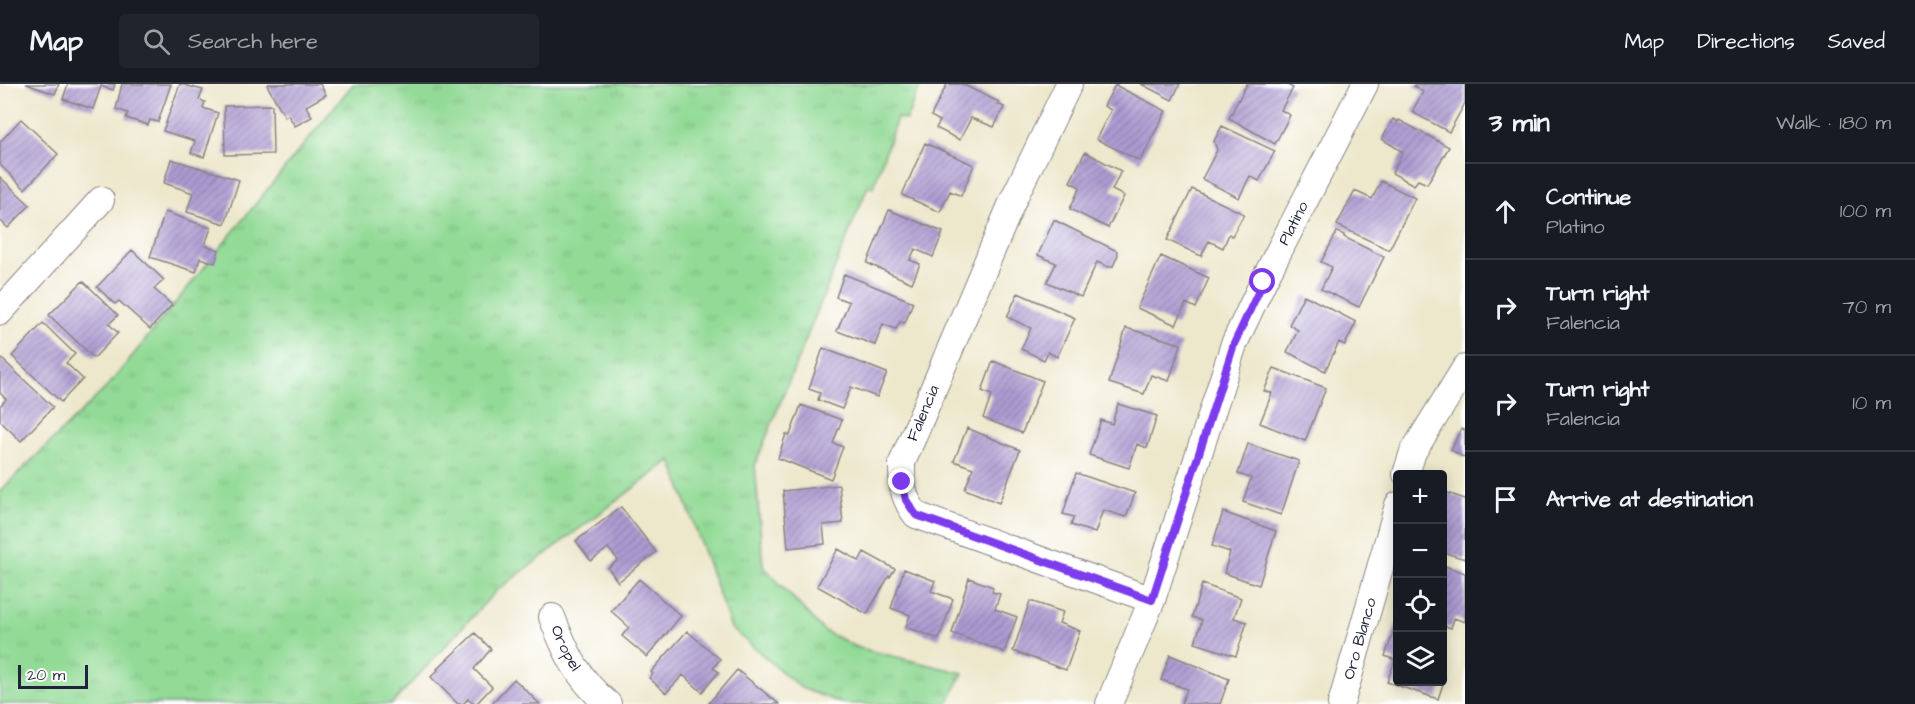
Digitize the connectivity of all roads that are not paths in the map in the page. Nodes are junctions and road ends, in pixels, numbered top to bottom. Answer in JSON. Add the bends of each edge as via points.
{"nodes":[{"id":1,"x":1069,"y":84,"type":"edge"},
{"id":2,"x":1365,"y":84,"type":"edge"},
{"id":3,"x":101,"y":200,"type":"dead end"},
{"id":4,"x":4,"y":300,"type":"edge"},
{"id":5,"x":1465,"y":368,"type":"edge"},
{"id":6,"x":1407,"y":470,"type":"edge"},
{"id":7,"x":1393,"y":522,"type":"edge"},
{"id":8,"x":1152,"y":600,"type":"junction"},
{"id":9,"x":552,"y":616,"type":"dead end"},
{"id":10,"x":608,"y":704,"type":"edge"},
{"id":11,"x":1109,"y":704,"type":"edge"},
{"id":12,"x":1341,"y":704,"type":"edge"}],
"edges":[{"from":1,"to":8,"type":"street","name":"Falencia","via":[[1014,198],[902,463],[902,482],[906,500],[916,515]]},
{"from":2,"to":8,"type":"street","name":"Platino","via":[[1234,344]]},
{"from":3,"to":4,"type":"street"},
{"from":5,"to":6,"type":"street","via":[[1413,452]]},
{"from":7,"to":12,"type":"street","name":"Oro Blanco"},
{"from":8,"to":11,"type":"street","name":"Platino"},
{"from":9,"to":10,"type":"street","name":"Oropel","via":[[567,654],[592,691]]}]}
